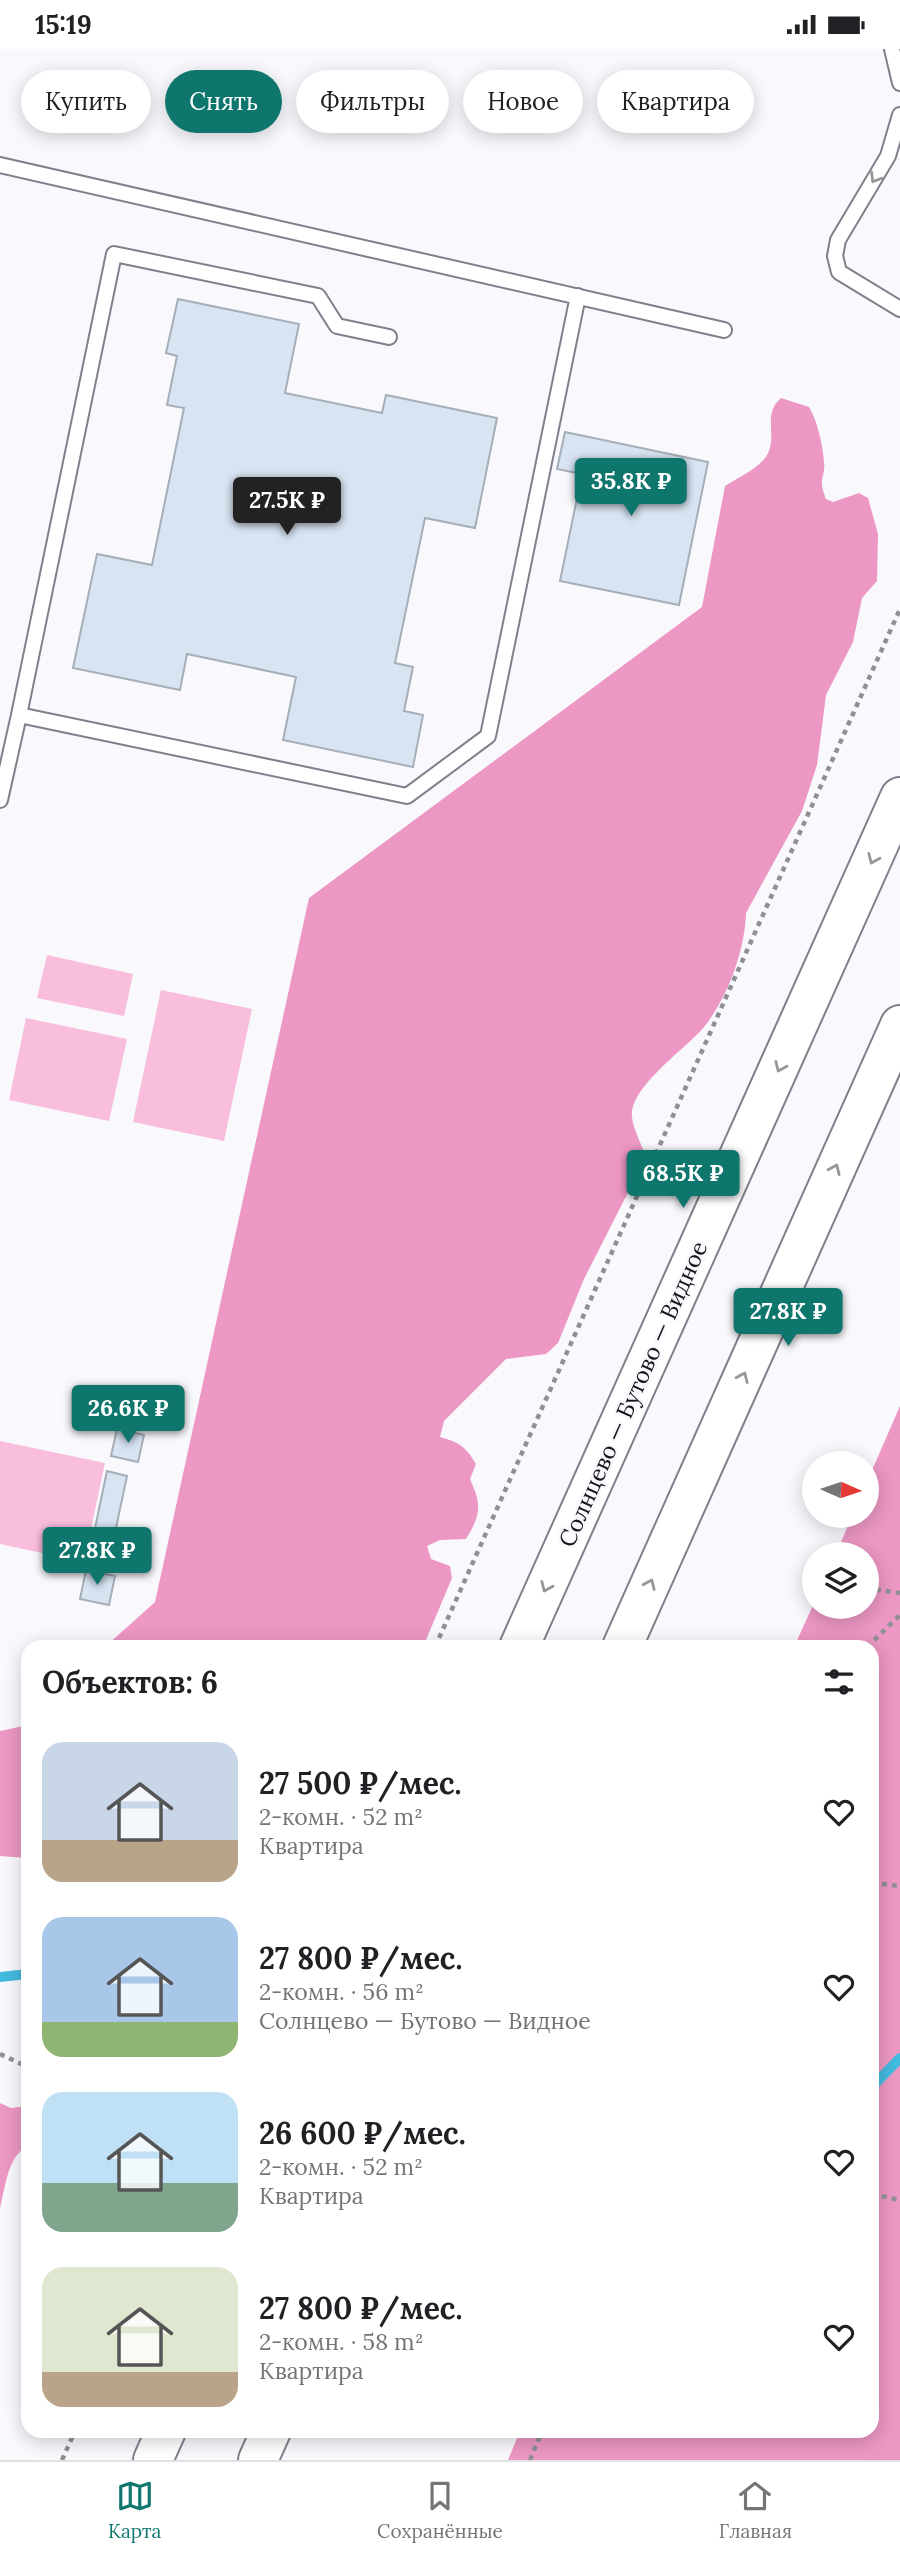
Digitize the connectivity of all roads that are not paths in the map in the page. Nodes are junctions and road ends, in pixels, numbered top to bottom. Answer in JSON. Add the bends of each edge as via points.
{"nodes":[{"id":1,"x":892,"y":49,"type":"edge"},
{"id":2,"x":900,"y":83,"type":"edge"},
{"id":3,"x":900,"y":115,"type":"edge"},
{"id":4,"x":0,"y":165,"type":"edge"},
{"id":5,"x":578,"y":296,"type":"junction"},
{"id":6,"x":900,"y":309,"type":"edge"},
{"id":7,"x":724,"y":330,"type":"dead end"},
{"id":8,"x":389,"y":337,"type":"dead end"},
{"id":9,"x":19,"y":715,"type":"junction"},
{"id":10,"x":900,"y":797,"type":"edge"},
{"id":11,"x":0,"y":800,"type":"edge"},
{"id":12,"x":900,"y":1025,"type":"edge"},
{"id":13,"x":522,"y":1640,"type":"edge"},
{"id":14,"x":625,"y":1640,"type":"edge"},
{"id":15,"x":163,"y":2438,"type":"edge"},
{"id":16,"x":268,"y":2438,"type":"edge"},
{"id":17,"x":153,"y":2460,"type":"edge"},
{"id":18,"x":258,"y":2460,"type":"edge"}],
"edges":[{"from":1,"to":2,"type":"lane"},
{"from":3,"to":6,"type":"lane","one_way":true,"via":[[888,156],[838,240],[835,256],[839,272]]},
{"from":4,"to":5,"type":"lane"},
{"from":5,"to":7,"type":"lane"},
{"from":5,"to":9,"type":"lane","via":[[488,736],[478,744],[407,796]]},
{"from":8,"to":9,"type":"lane","via":[[337,325],[318,296],[114,254]]},
{"from":9,"to":11,"type":"lane"},
{"from":10,"to":13,"type":"main road","name":"Солнцево — Бутово — Видное","one_way":true},
{"from":14,"to":12,"type":"main road","one_way":true},
{"from":15,"to":17,"type":"main road"},
{"from":16,"to":18,"type":"main road"}]}
